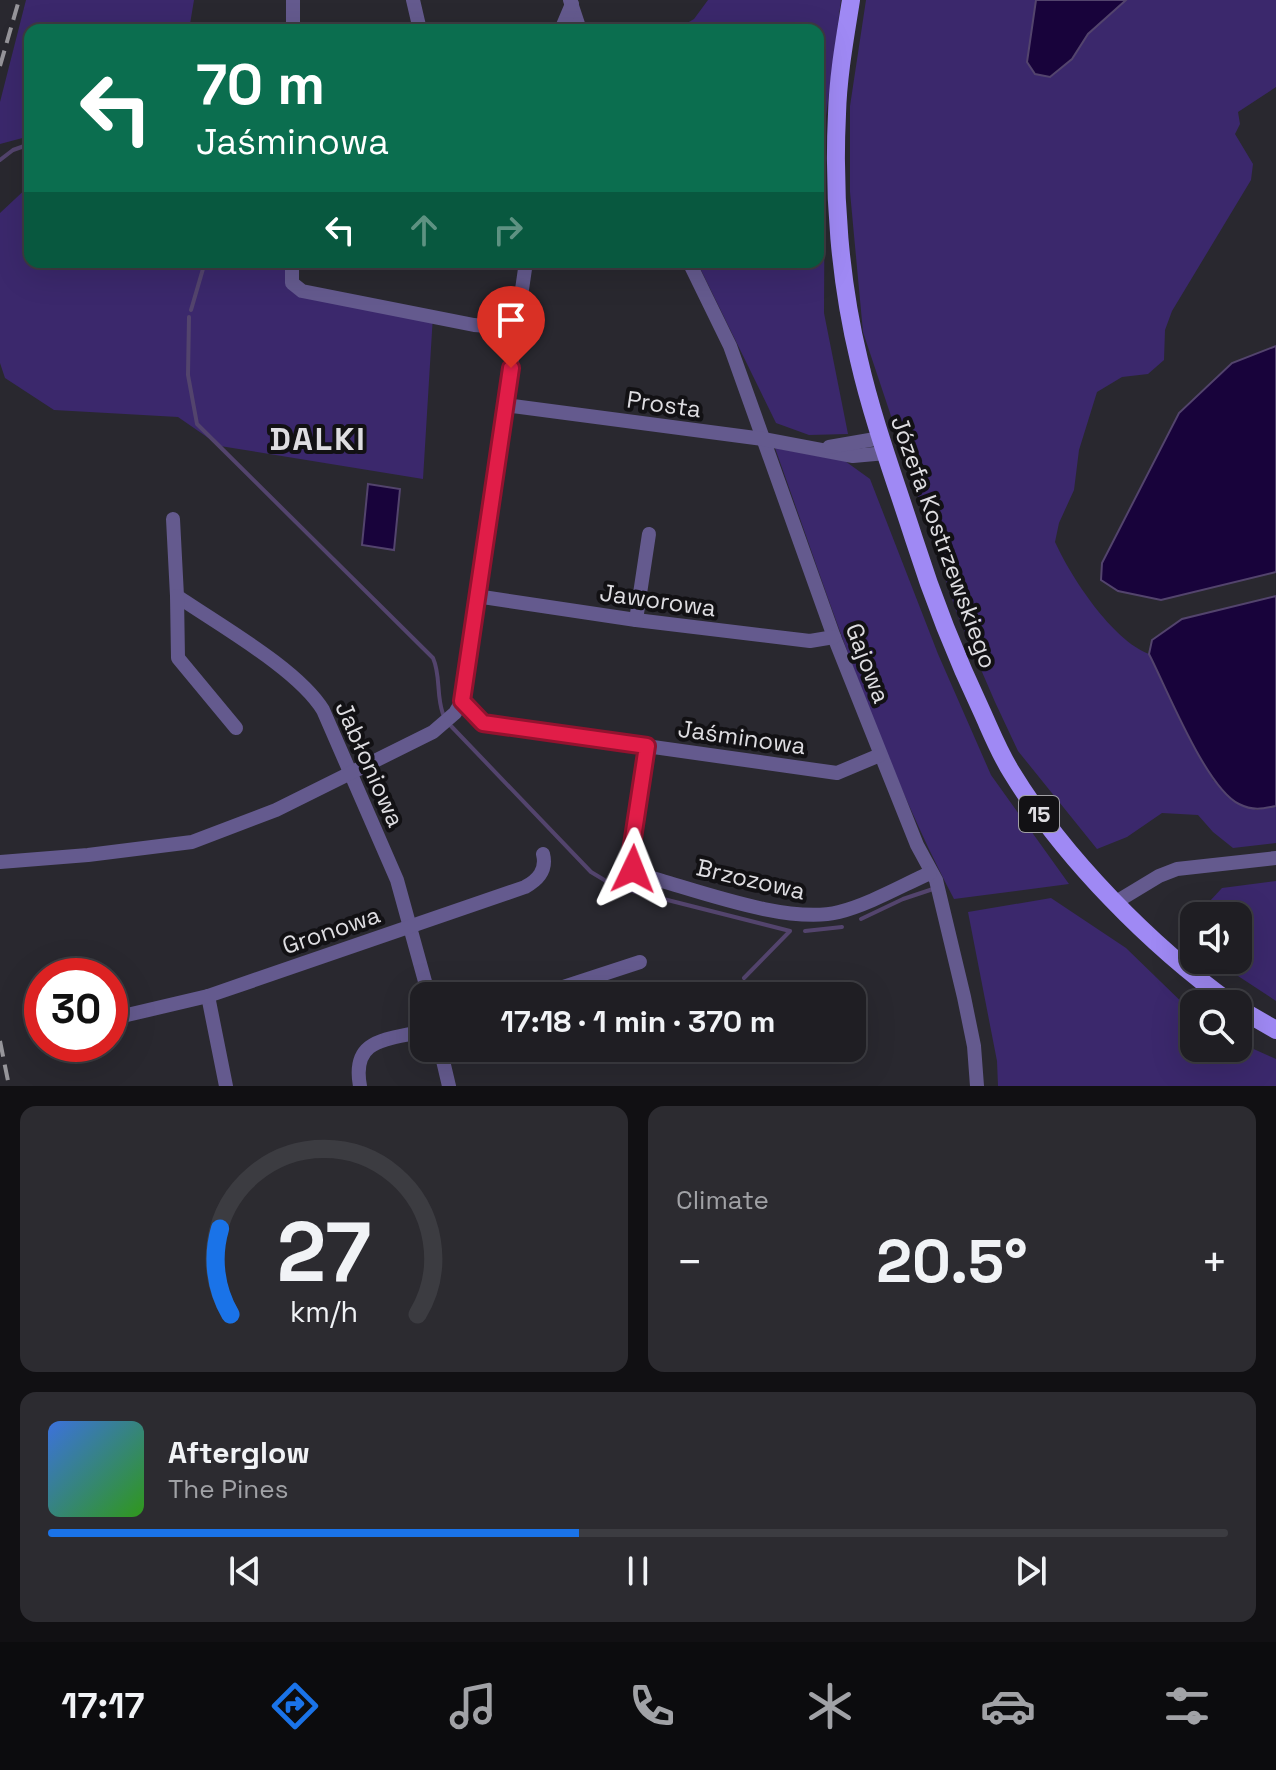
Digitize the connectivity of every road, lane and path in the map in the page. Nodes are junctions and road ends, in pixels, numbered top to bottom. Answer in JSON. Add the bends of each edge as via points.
{"nodes":[{"id":1,"x":293,"y":0,"type":"edge"},
{"id":2,"x":413,"y":0,"type":"edge"},
{"id":3,"x":851,"y":0,"type":"edge"},
{"id":4,"x":571,"y":2,"type":"edge"},
{"id":5,"x":293,"y":24,"type":"edge"},
{"id":6,"x":419,"y":24,"type":"edge"},
{"id":7,"x":563,"y":24,"type":"edge"},
{"id":8,"x":578,"y":24,"type":"edge"},
{"id":9,"x":292,"y":268,"type":"edge"},
{"id":10,"x":525,"y":268,"type":"edge"},
{"id":11,"x":692,"y":268,"type":"edge"},
{"id":12,"x":516,"y":328,"type":"junction"},
{"id":13,"x":505,"y":405,"type":"junction"},
{"id":14,"x":763,"y":439,"type":"junction"},
{"id":15,"x":883,"y":445,"type":"junction"},
{"id":16,"x":173,"y":519,"type":"dead end"},
{"id":17,"x":649,"y":534,"type":"dead end"},
{"id":18,"x":177,"y":596,"type":"junction"},
{"id":19,"x":476,"y":596,"type":"junction"},
{"id":20,"x":636,"y":620,"type":"junction"},
{"id":21,"x":834,"y":637,"type":"junction"},
{"id":22,"x":458,"y":707,"type":"junction"},
{"id":23,"x":236,"y":728,"type":"dead end"},
{"id":24,"x":647,"y":746,"type":"junction"},
{"id":25,"x":880,"y":755,"type":"junction"},
{"id":26,"x":353,"y":774,"type":"junction"},
{"id":27,"x":543,"y":854,"type":"dead end"},
{"id":28,"x":1276,"y":858,"type":"edge"},
{"id":29,"x":0,"y":862,"type":"edge"},
{"id":30,"x":930,"y":873,"type":"junction"},
{"id":31,"x":1116,"y":902,"type":"junction"},
{"id":32,"x":410,"y":926,"type":"junction"},
{"id":33,"x":640,"y":962,"type":"dead end"},
{"id":34,"x":425,"y":982,"type":"edge"},
{"id":35,"x":579,"y":982,"type":"edge"},
{"id":36,"x":1214,"y":990,"type":"edge"},
{"id":37,"x":208,"y":996,"type":"junction"},
{"id":38,"x":128,"y":1015,"type":"edge"},
{"id":39,"x":1252,"y":1016,"type":"edge"},
{"id":40,"x":1276,"y":1030,"type":"edge"},
{"id":41,"x":410,"y":1034,"type":"edge"},
{"id":42,"x":443,"y":1062,"type":"edge"},
{"id":43,"x":226,"y":1086,"type":"edge"},
{"id":44,"x":360,"y":1086,"type":"edge"},
{"id":45,"x":449,"y":1086,"type":"edge"},
{"id":46,"x":977,"y":1086,"type":"edge"}],
"edges":[{"from":1,"to":5,"type":"street"},
{"from":2,"to":6,"type":"street"},
{"from":3,"to":15,"type":"main road","name":"Józefa Kostrzewskiego","number":"15","via":[[837,112],[840,231],[853,335]]},
{"from":4,"to":7,"type":"street"},
{"from":4,"to":8,"type":"street"},
{"from":9,"to":12,"type":"street","via":[[292,283],[302,291],[474,325]]},
{"from":10,"to":12,"type":"street"},
{"from":11,"to":14,"type":"street","name":"Gajowa","via":[[730,346]]},
{"from":12,"to":13,"type":"street"},
{"from":13,"to":14,"type":"street","name":"Prosta"},
{"from":13,"to":19,"type":"street"},
{"from":14,"to":15,"type":"street","name":"Prosta","via":[[853,456]]},
{"from":14,"to":21,"type":"street","name":"Gajowa"},
{"from":15,"to":31,"type":"main road","name":"Józefa Kostrzewskiego","number":"15","via":[[952,644],[1002,756],[1039,815]]},
{"from":16,"to":18,"type":"street"},
{"from":17,"to":20,"type":"street"},
{"from":18,"to":23,"type":"street","via":[[178,658]]},
{"from":18,"to":26,"type":"street","name":"Jabłoniowa","via":[[309,691]]},
{"from":19,"to":20,"type":"street","name":"Jaworowa"},
{"from":19,"to":22,"type":"street"},
{"from":20,"to":21,"type":"street","name":"Jaworowa","via":[[810,641]]},
{"from":21,"to":25,"type":"street","name":"Gajowa"},
{"from":22,"to":24,"type":"street","name":"Jaśminowa","via":[[483,723]]},
{"from":22,"to":26,"type":"street","via":[[440,726]]},
{"from":24,"to":25,"type":"street","name":"Jaśminowa","via":[[837,773]]},
{"from":24,"to":30,"type":"street","name":"Brzozowa","via":[[630,858],[633,869],[645,876],[782,914],[809,916],[838,913]]},
{"from":25,"to":30,"type":"street","name":"Gajowa"},
{"from":26,"to":29,"type":"street","via":[[192,842]]},
{"from":26,"to":32,"type":"street","name":"Jabłoniowa"},
{"from":27,"to":32,"type":"street","name":"Gronowa","via":[[539,876],[525,887]]},
{"from":28,"to":31,"type":"street","via":[[1177,869]]},
{"from":30,"to":46,"type":"street","name":"Gajowa","via":[[942,896],[974,1046]]},
{"from":31,"to":36,"type":"main road","name":"Józefa Kostrzewskiego","number":"15"},
{"from":32,"to":34,"type":"street","name":"Jabłoniowa"},
{"from":32,"to":37,"type":"street","name":"Gronowa"},
{"from":33,"to":35,"type":"street"},
{"from":37,"to":38,"type":"street","name":"Gronowa"},
{"from":37,"to":43,"type":"street"},
{"from":39,"to":40,"type":"main road"},
{"from":41,"to":44,"type":"street","via":[[375,1043],[362,1053],[357,1067]]},
{"from":42,"to":45,"type":"street"}]}
